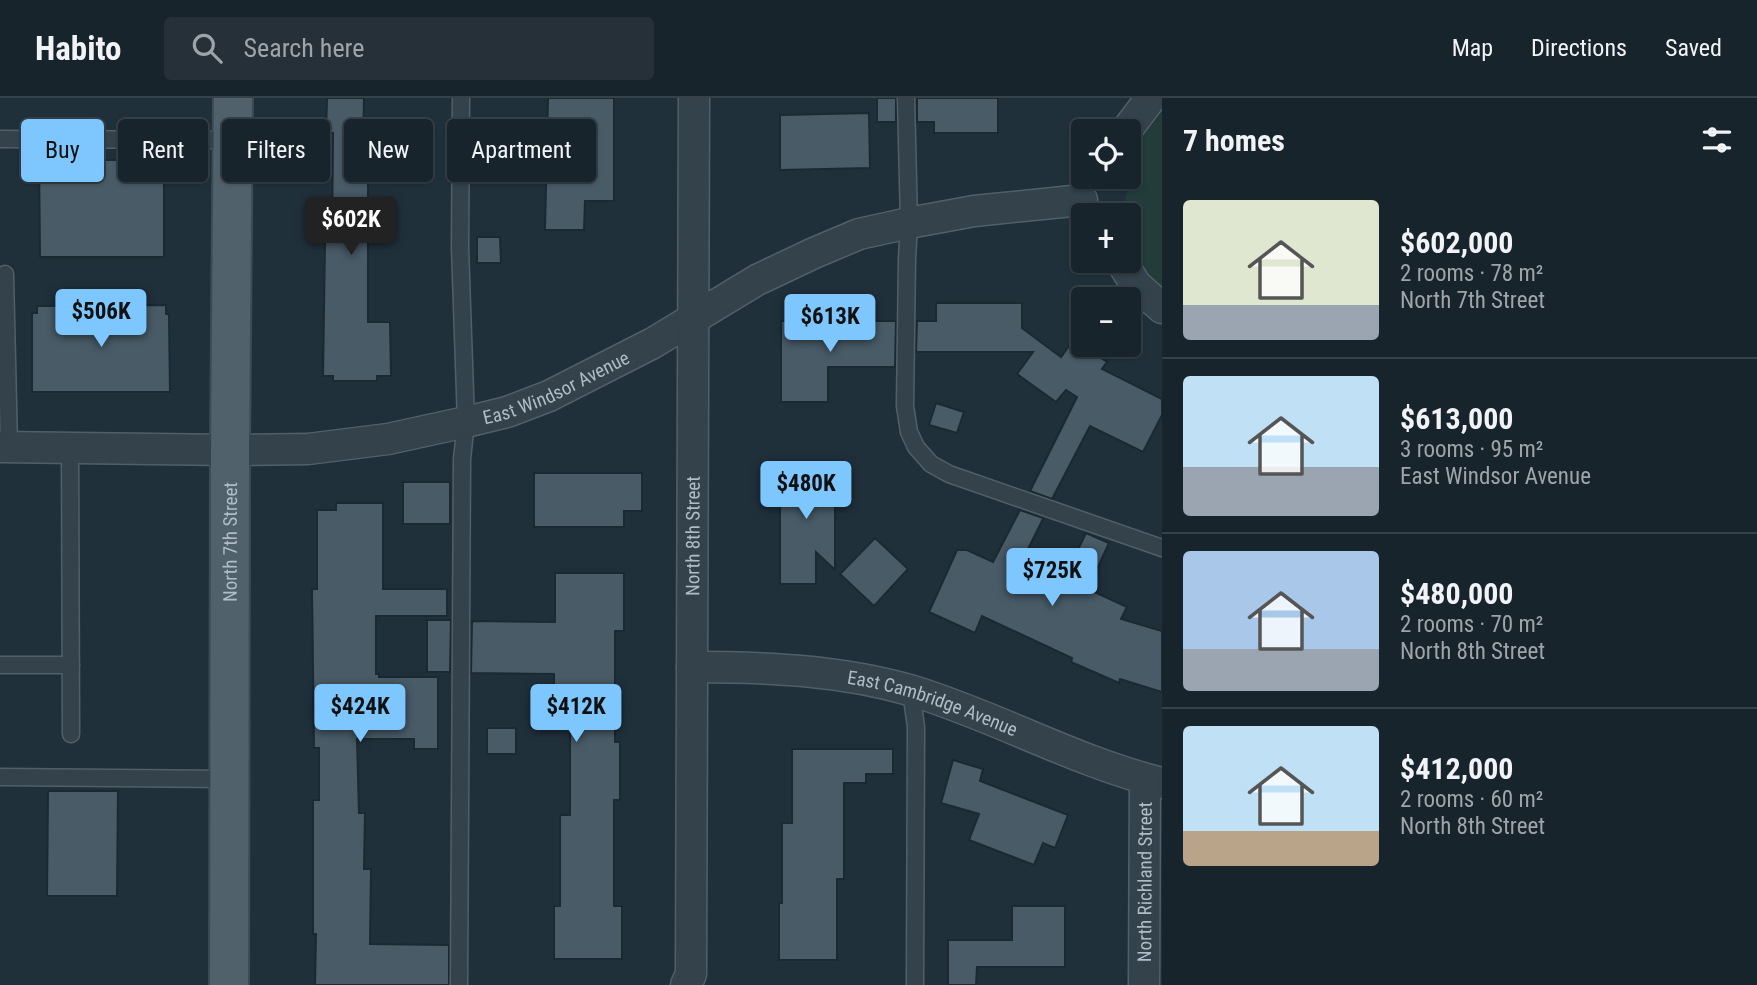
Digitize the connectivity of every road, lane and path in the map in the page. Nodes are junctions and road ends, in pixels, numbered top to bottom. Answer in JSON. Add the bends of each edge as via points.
{"nodes":[{"id":1,"x":233,"y":98,"type":"edge"},
{"id":2,"x":461,"y":98,"type":"edge"},
{"id":3,"x":694,"y":98,"type":"edge"},
{"id":4,"x":906,"y":98,"type":"edge"},
{"id":5,"x":1151,"y":98,"type":"edge"},
{"id":6,"x":233,"y":119,"type":"edge"},
{"id":7,"x":1135,"y":119,"type":"edge"},
{"id":8,"x":0,"y":139,"type":"edge"},
{"id":9,"x":222,"y":140,"type":"edge"},
{"id":10,"x":233,"y":182,"type":"edge"},
{"id":11,"x":1090,"y":197,"type":"edge"},
{"id":12,"x":909,"y":223,"type":"junction"},
{"id":13,"x":1128,"y":273,"type":"edge"},
{"id":14,"x":5,"y":274,"type":"dead end"},
{"id":15,"x":1162,"y":308,"type":"edge"},
{"id":16,"x":694,"y":318,"type":"junction"},
{"id":17,"x":466,"y":422,"type":"junction"},
{"id":18,"x":4,"y":447,"type":"edge"},
{"id":19,"x":70,"y":448,"type":"junction"},
{"id":20,"x":230,"y":450,"type":"junction"},
{"id":21,"x":1162,"y":548,"type":"edge"},
{"id":22,"x":0,"y":665,"type":"edge"},
{"id":23,"x":71,"y":665,"type":"junction"},
{"id":24,"x":692,"y":667,"type":"junction"},
{"id":25,"x":911,"y":691,"type":"junction"},
{"id":26,"x":72,"y":734,"type":"dead end"},
{"id":27,"x":0,"y":777,"type":"edge"},
{"id":28,"x":228,"y":779,"type":"junction"},
{"id":29,"x":1153,"y":781,"type":"edge"},
{"id":30,"x":691,"y":981,"type":"edge"},
{"id":31,"x":229,"y":985,"type":"edge"},
{"id":32,"x":459,"y":985,"type":"edge"},
{"id":33,"x":915,"y":985,"type":"edge"},
{"id":34,"x":1144,"y":985,"type":"edge"}],
"edges":[{"from":1,"to":6,"type":"main road","name":"North 7th Street"},
{"from":2,"to":17,"type":"lane"},
{"from":3,"to":16,"type":"street","name":"North 8th Street"},
{"from":4,"to":12,"type":"lane"},
{"from":5,"to":7,"type":"street"},
{"from":8,"to":9,"type":"lane"},
{"from":10,"to":20,"type":"main road","name":"North 7th Street"},
{"from":11,"to":12,"type":"street","name":"East Windsor Avenue"},
{"from":12,"to":16,"type":"street","name":"East Windsor Avenue","via":[[859,234],[814,253]]},
{"from":12,"to":21,"type":"lane","via":[[905,406],[916,447],[931,464],[949,474]]},
{"from":13,"to":15,"type":"street"},
{"from":14,"to":18,"type":"lane"},
{"from":16,"to":17,"type":"street","name":"East Windsor Avenue","via":[[549,396]]},
{"from":16,"to":24,"type":"street","name":"North 8th Street"},
{"from":17,"to":20,"type":"street","name":"East Windsor Avenue","via":[[342,445]]},
{"from":17,"to":32,"type":"lane","via":[[462,459]]},
{"from":18,"to":19,"type":"street","name":"East Windsor Avenue"},
{"from":19,"to":20,"type":"street","name":"East Windsor Avenue"},
{"from":19,"to":23,"type":"lane"},
{"from":20,"to":28,"type":"main road","name":"North 7th Street"},
{"from":22,"to":23,"type":"lane"},
{"from":23,"to":26,"type":"lane"},
{"from":24,"to":25,"type":"street","name":"East Cambridge Avenue","via":[[810,671]]},
{"from":24,"to":30,"type":"street","name":"North 8th Street"},
{"from":25,"to":29,"type":"street","name":"East Cambridge Avenue"},
{"from":25,"to":33,"type":"lane","via":[[916,727]]},
{"from":27,"to":28,"type":"lane"},
{"from":28,"to":31,"type":"main road","name":"North 7th Street"},
{"from":29,"to":34,"type":"street","name":"North Richland Street"}]}
